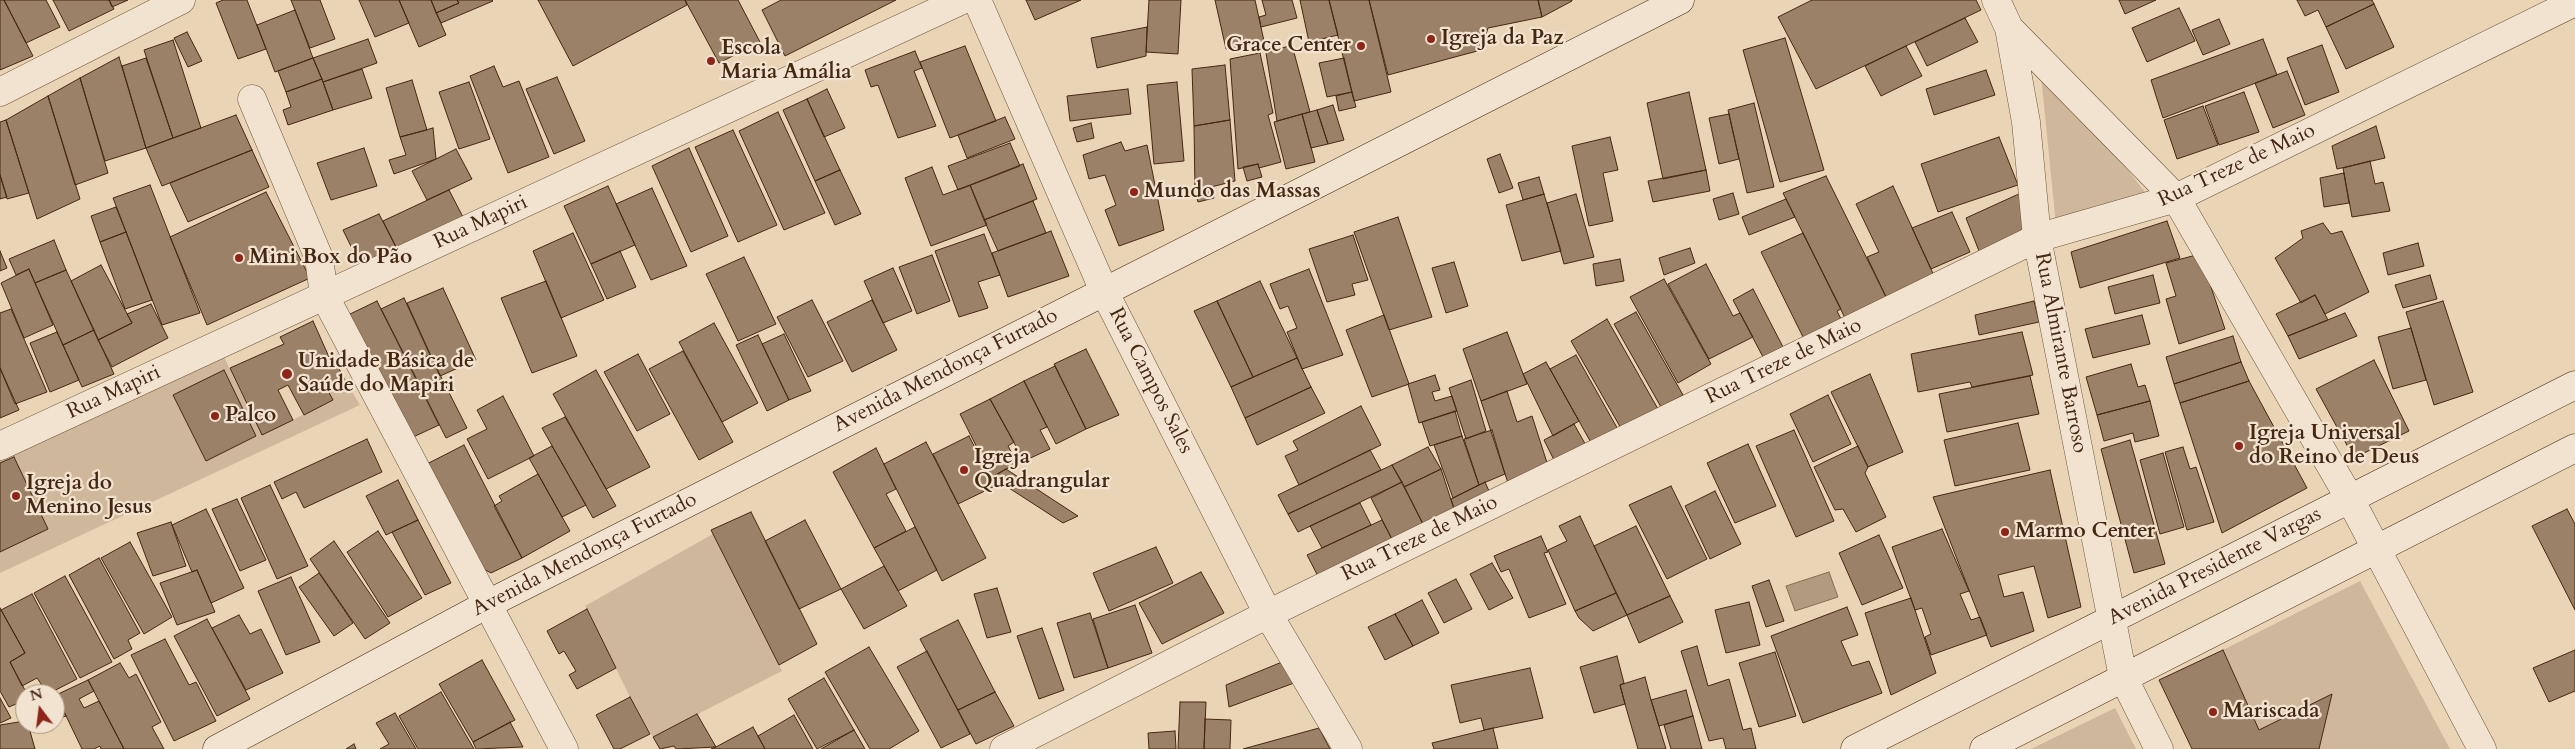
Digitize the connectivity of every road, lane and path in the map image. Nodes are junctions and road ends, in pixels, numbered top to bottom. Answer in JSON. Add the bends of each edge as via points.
{"nodes":[{"id":1,"x":181,"y":0,"type":"edge"},
{"id":2,"x":962,"y":0,"type":"edge"},
{"id":3,"x":977,"y":0,"type":"edge"},
{"id":4,"x":1680,"y":0,"type":"edge"},
{"id":5,"x":1996,"y":0,"type":"edge"},
{"id":6,"x":2575,"y":2,"type":"edge"},
{"id":7,"x":2009,"y":28,"type":"junction"},
{"id":8,"x":0,"y":92,"type":"edge"},
{"id":9,"x":252,"y":99,"type":"dead end"},
{"id":10,"x":2176,"y":198,"type":"junction"},
{"id":11,"x":2038,"y":238,"type":"junction"},
{"id":12,"x":1104,"y":291,"type":"junction"},
{"id":13,"x":324,"y":295,"type":"junction"},
{"id":14,"x":2575,"y":385,"type":"edge"},
{"id":15,"x":0,"y":446,"type":"edge"},
{"id":16,"x":2575,"y":448,"type":"edge"},
{"id":17,"x":2350,"y":499,"type":"junction"},
{"id":18,"x":2377,"y":548,"type":"junction"},
{"id":19,"x":486,"y":605,"type":"junction"},
{"id":20,"x":1268,"y":614,"type":"junction"},
{"id":21,"x":2113,"y":619,"type":"junction"},
{"id":22,"x":2123,"y":676,"type":"junction"},
{"id":23,"x":216,"y":749,"type":"edge"},
{"id":24,"x":564,"y":749,"type":"edge"},
{"id":25,"x":1004,"y":749,"type":"edge"},
{"id":26,"x":1348,"y":749,"type":"edge"},
{"id":27,"x":1856,"y":749,"type":"edge"},
{"id":28,"x":1984,"y":749,"type":"edge"},
{"id":29,"x":2159,"y":749,"type":"edge"},
{"id":30,"x":2482,"y":749,"type":"edge"}],
"edges":[{"from":1,"to":8,"type":"street"},
{"from":2,"to":13,"type":"street","name":"Rua Mapiri"},
{"from":3,"to":12,"type":"street","name":"Rua Campos Sales"},
{"from":4,"to":12,"type":"street","name":"Avenida Mendonça Furtado"},
{"from":5,"to":7,"type":"street","name":"Rua Almirante Barroso"},
{"from":6,"to":10,"type":"street","name":"Rua Treze de Maio"},
{"from":7,"to":10,"type":"street","name":"Rua Almirante Barroso"},
{"from":7,"to":11,"type":"street","name":"Rua Almirante Barroso","via":[[2026,122]]},
{"from":9,"to":13,"type":"street","via":[[319,258]]},
{"from":10,"to":11,"type":"street","name":"Rua Treze de Maio"},
{"from":10,"to":17,"type":"street","name":"Rua Almirante Barroso"},
{"from":11,"to":20,"type":"street","name":"Rua Treze de Maio"},
{"from":11,"to":21,"type":"street","name":"Rua Almirante Barroso"},
{"from":12,"to":19,"type":"street","name":"Avenida Mendonça Furtado"},
{"from":12,"to":20,"type":"street","name":"Rua Campos Sales"},
{"from":13,"to":15,"type":"street","name":"Rua Mapiri"},
{"from":13,"to":19,"type":"street"},
{"from":14,"to":17,"type":"street","name":"Avenida Presidente Vargas"},
{"from":16,"to":18,"type":"street"},
{"from":17,"to":18,"type":"street","name":"Rua Almirante Barroso"},
{"from":17,"to":21,"type":"street","name":"Avenida Presidente Vargas"},
{"from":18,"to":22,"type":"street"},
{"from":18,"to":30,"type":"street","name":"Rua Almirante Barroso"},
{"from":19,"to":23,"type":"street","name":"Avenida Mendonça Furtado"},
{"from":19,"to":24,"type":"street"},
{"from":20,"to":25,"type":"street","name":"Rua Treze de Maio"},
{"from":20,"to":26,"type":"street","name":"Rua Campos Sales"},
{"from":21,"to":22,"type":"street","name":"Rua Almirante Barroso"},
{"from":21,"to":27,"type":"street","name":"Avenida Presidente Vargas"},
{"from":22,"to":28,"type":"street"},
{"from":22,"to":29,"type":"street","name":"Rua Almirante Barroso"}]}
